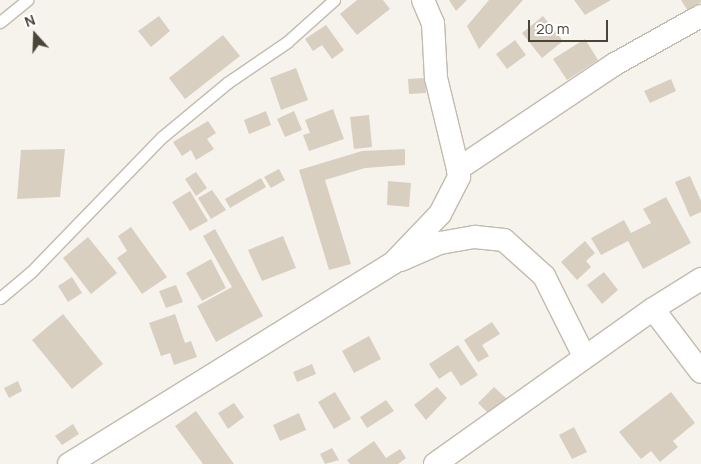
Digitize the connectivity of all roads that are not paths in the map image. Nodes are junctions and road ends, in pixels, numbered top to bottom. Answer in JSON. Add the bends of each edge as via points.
{"nodes":[{"id":1,"x":27,"y":0,"type":"edge"},
{"id":2,"x":334,"y":0,"type":"edge"},
{"id":3,"x":423,"y":0,"type":"edge"},
{"id":4,"x":701,"y":16,"type":"edge"},
{"id":5,"x":0,"y":22,"type":"edge"},
{"id":6,"x":458,"y":169,"type":"junction"},
{"id":7,"x":393,"y":263,"type":"junction"},
{"id":8,"x":701,"y":279,"type":"edge"},
{"id":9,"x":0,"y":298,"type":"edge"},
{"id":10,"x":653,"y":309,"type":"junction"},
{"id":11,"x":584,"y":356,"type":"junction"},
{"id":12,"x":701,"y":372,"type":"edge"},
{"id":13,"x":69,"y":464,"type":"edge"},
{"id":14,"x":435,"y":464,"type":"edge"}],
"edges":[{"from":1,"to":5,"type":"lane"},
{"from":2,"to":9,"type":"lane","via":[[287,42],[234,78],[162,137],[31,272]]},
{"from":3,"to":6,"type":"street","via":[[433,23],[436,78]]},
{"from":4,"to":6,"type":"street","via":[[615,64]]},
{"from":6,"to":7,"type":"street","via":[[459,177],[440,214]]},
{"from":7,"to":11,"type":"street","via":[[440,243],[475,237],[504,240],[544,276]]},
{"from":7,"to":13,"type":"street"},
{"from":8,"to":10,"type":"street"},
{"from":10,"to":11,"type":"street"},
{"from":10,"to":12,"type":"street"},
{"from":11,"to":14,"type":"street"}]}
